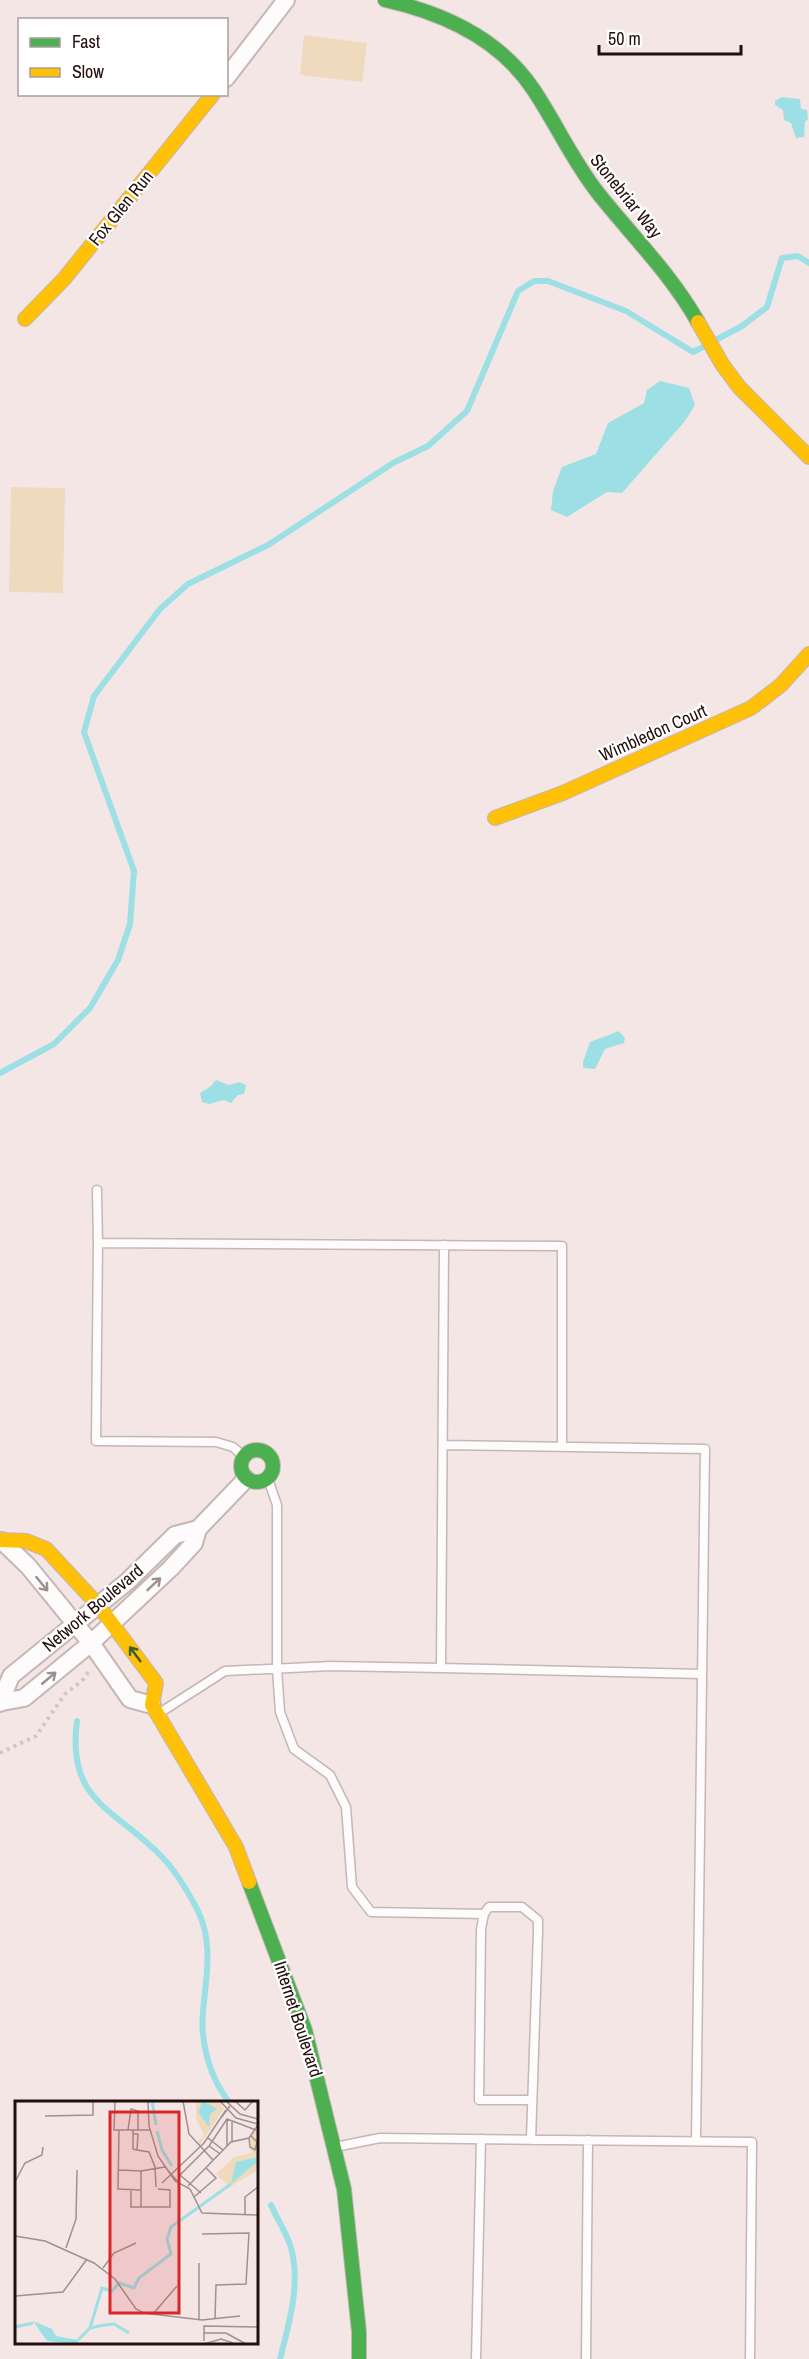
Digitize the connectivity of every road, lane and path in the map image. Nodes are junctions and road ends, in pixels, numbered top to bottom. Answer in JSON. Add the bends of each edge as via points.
{"nodes":[{"id":1,"x":286,"y":0,"type":"edge"},
{"id":2,"x":385,"y":0,"type":"edge"},
{"id":3,"x":228,"y":75,"type":"edge"},
{"id":4,"x":211,"y":96,"type":"edge"},
{"id":5,"x":25,"y":319,"type":"dead end"},
{"id":6,"x":809,"y":457,"type":"edge"},
{"id":7,"x":809,"y":654,"type":"edge"},
{"id":8,"x":495,"y":818,"type":"dead end"},
{"id":9,"x":97,"y":1190,"type":"dead end"},
{"id":10,"x":98,"y":1243,"type":"junction"},
{"id":11,"x":444,"y":1245,"type":"junction"},
{"id":12,"x":443,"y":1445,"type":"junction"},
{"id":13,"x":562,"y":1447,"type":"junction"},
{"id":14,"x":244,"y":1457,"type":"junction"},
{"id":15,"x":246,"y":1479,"type":"junction"},
{"id":16,"x":268,"y":1479,"type":"junction"},
{"id":17,"x":198,"y":1529,"type":"junction"},
{"id":18,"x":1,"y":1540,"type":"edge"},
{"id":19,"x":98,"y":1605,"type":"junction"},
{"id":20,"x":111,"y":1624,"type":"junction"},
{"id":21,"x":76,"y":1625,"type":"junction"},
{"id":22,"x":91,"y":1642,"type":"junction"},
{"id":23,"x":102,"y":1658,"type":"junction"},
{"id":24,"x":441,"y":1668,"type":"junction"},
{"id":25,"x":277,"y":1669,"type":"junction"},
{"id":26,"x":702,"y":1674,"type":"junction"},
{"id":27,"x":1,"y":1702,"type":"edge"},
{"id":28,"x":155,"y":1710,"type":"junction"},
{"id":29,"x":0,"y":1753,"type":"edge"},
{"id":30,"x":484,"y":1914,"type":"junction"},
{"id":31,"x":532,"y":2100,"type":"junction"},
{"id":32,"x":481,"y":2139,"type":"junction"},
{"id":33,"x":531,"y":2140,"type":"junction"},
{"id":34,"x":588,"y":2140,"type":"junction"},
{"id":35,"x":696,"y":2141,"type":"junction"},
{"id":36,"x":335,"y":2147,"type":"junction"},
{"id":37,"x":359,"y":2359,"type":"edge"},
{"id":38,"x":476,"y":2359,"type":"edge"},
{"id":39,"x":586,"y":2359,"type":"edge"},
{"id":40,"x":750,"y":2359,"type":"edge"}],
"edges":[{"from":1,"to":3,"type":"street"},
{"from":2,"to":6,"type":"street","name":"Stonebriar Way","via":[[462,26],[501,51],[534,89],[575,162],[599,195],[672,281],[730,375],[747,397]]},
{"from":4,"to":5,"type":"street","name":"Fox Glen Run","via":[[63,279]]},
{"from":7,"to":8,"type":"street","name":"Wimbledon Court","via":[[762,701],[563,793]]},
{"from":9,"to":10,"type":"lane"},
{"from":10,"to":11,"type":"lane"},
{"from":10,"to":14,"type":"lane","via":[[96,1441],[216,1442],[233,1447]]},
{"from":11,"to":12,"type":"lane"},
{"from":11,"to":13,"type":"lane","via":[[562,1246]]},
{"from":12,"to":13,"type":"lane"},
{"from":12,"to":24,"type":"lane"},
{"from":13,"to":26,"type":"lane","via":[[705,1449]]},
{"from":14,"to":15,"type":"street","via":[[241,1469]]},
{"from":14,"to":16,"type":"street","via":[[253,1450],[269,1455],[273,1470]]},
{"from":15,"to":16,"type":"street","via":[[257,1483]]},
{"from":15,"to":17,"type":"street","name":"Network Boulevard"},
{"from":16,"to":25,"type":"lane","via":[[277,1505]]},
{"from":17,"to":19,"type":"street","name":"Network Boulevard","via":[[174,1535]]},
{"from":20,"to":17,"type":"street","name":"Network Boulevard","one_way":true,"via":[[194,1543]]},
{"from":18,"to":19,"type":"street","name":"Internet Boulevard","via":[[26,1541],[46,1549]]},
{"from":18,"to":21,"type":"street","name":"Internet Boulevard","one_way":true,"via":[[28,1566]]},
{"from":19,"to":20,"type":"street","name":"Internet Boulevard"},
{"from":19,"to":21,"type":"street","name":"Network Boulevard"},
{"from":20,"to":22,"type":"street","name":"Network Boulevard"},
{"from":28,"to":20,"type":"street","name":"Internet Boulevard","one_way":true,"via":[[156,1683]]},
{"from":21,"to":22,"type":"street","name":"Internet Boulevard"},
{"from":21,"to":27,"type":"street","name":"Network Boulevard","via":[[11,1676]]},
{"from":22,"to":23,"type":"street","name":"Internet Boulevard"},
{"from":27,"to":22,"type":"street","name":"Network Boulevard","one_way":true,"via":[[24,1698]]},
{"from":23,"to":28,"type":"street","name":"Internet Boulevard","via":[[130,1699]]},
{"from":23,"to":29,"type":"path","via":[[65,1694],[36,1736]]},
{"from":24,"to":25,"type":"lane"},
{"from":24,"to":26,"type":"lane"},
{"from":25,"to":28,"type":"lane","via":[[225,1671]]},
{"from":25,"to":30,"type":"lane","via":[[280,1712],[294,1749],[330,1775],[346,1807],[352,1887],[371,1912]]},
{"from":26,"to":35,"type":"lane"},
{"from":28,"to":36,"type":"street","name":"Internet Boulevard","via":[[236,1847],[305,2030]]},
{"from":30,"to":31,"type":"lane","via":[[478,2100]]},
{"from":30,"to":31,"type":"lane","via":[[489,1907],[522,1907],[537,1920]]},
{"from":31,"to":33,"type":"lane"},
{"from":32,"to":33,"type":"lane"},
{"from":32,"to":36,"type":"lane","via":[[380,2138]]},
{"from":32,"to":38,"type":"lane"},
{"from":33,"to":34,"type":"lane"},
{"from":34,"to":35,"type":"lane"},
{"from":34,"to":39,"type":"lane"},
{"from":35,"to":40,"type":"lane","via":[[752,2142]]},
{"from":36,"to":37,"type":"street","name":"Internet Boulevard","via":[[344,2189]]}]}
